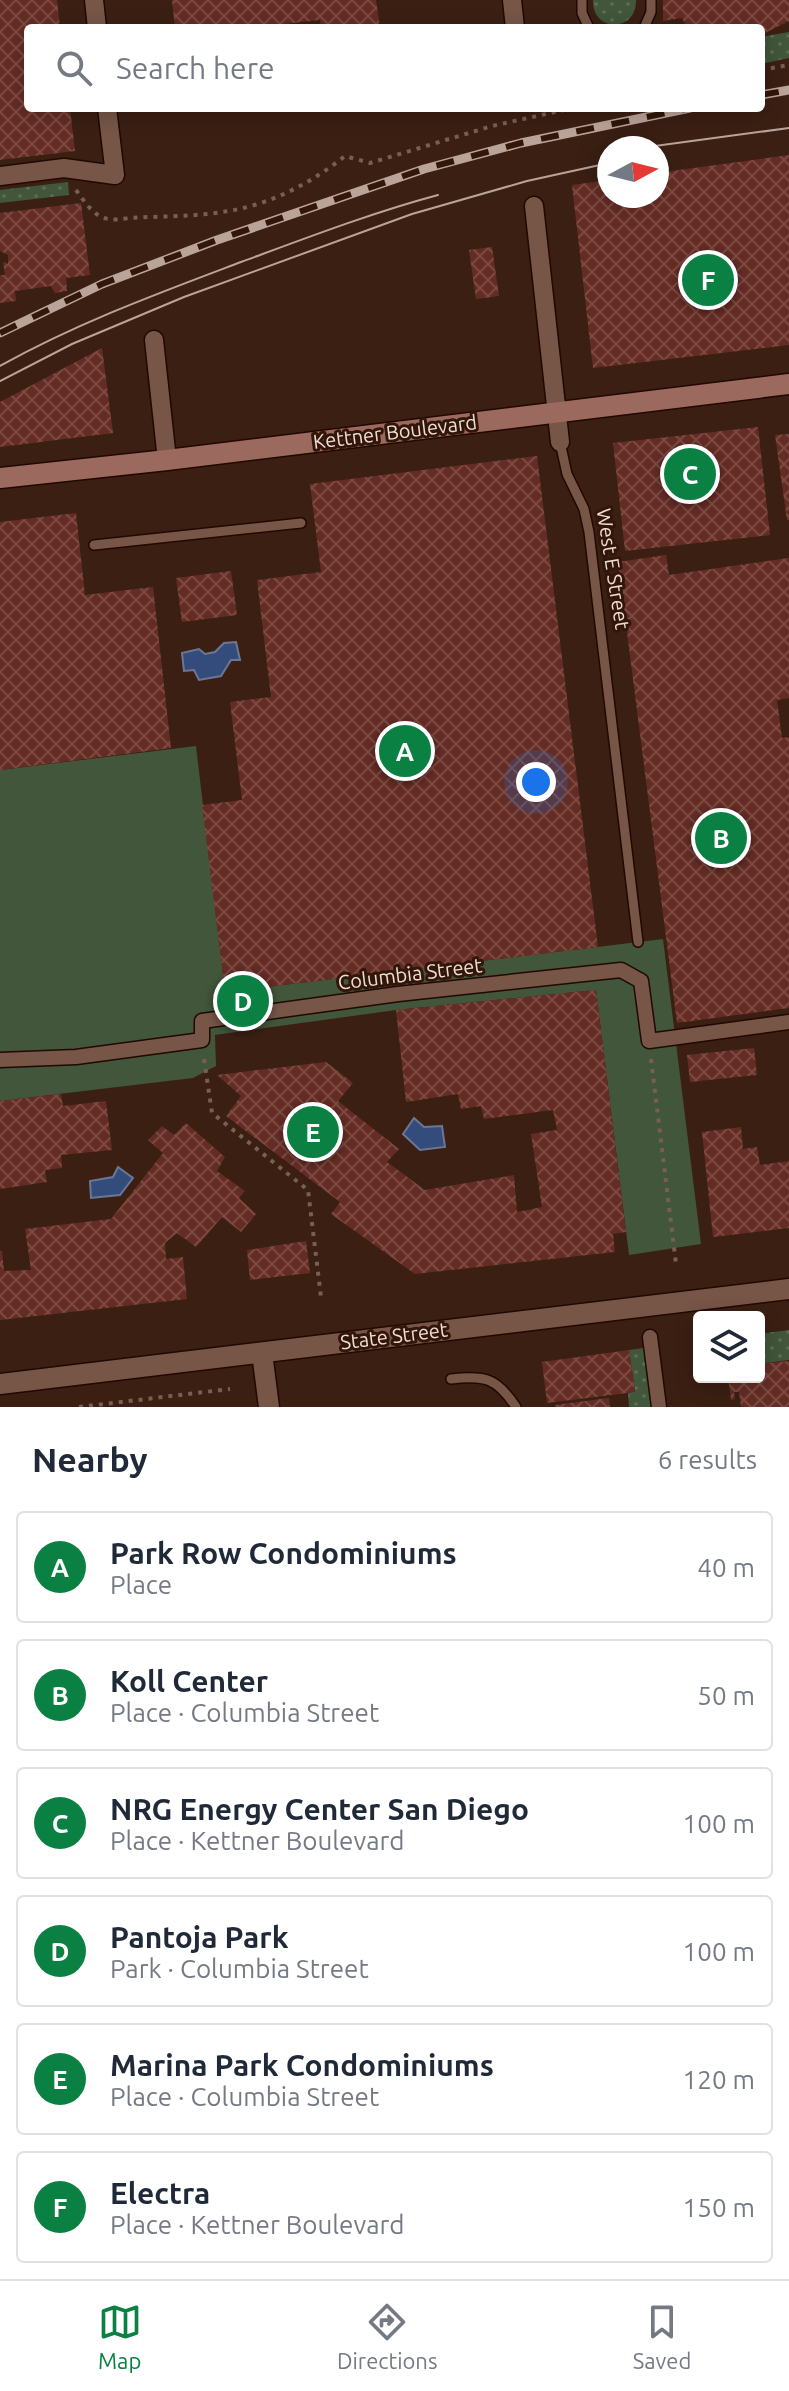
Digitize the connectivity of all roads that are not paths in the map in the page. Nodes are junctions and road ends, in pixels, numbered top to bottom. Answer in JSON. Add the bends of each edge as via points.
{"nodes":[{"id":1,"x":94,"y":0,"type":"edge"},
{"id":2,"x":512,"y":0,"type":"edge"},
{"id":3,"x":582,"y":0,"type":"edge"},
{"id":4,"x":651,"y":0,"type":"edge"},
{"id":5,"x":97,"y":24,"type":"edge"},
{"id":6,"x":515,"y":24,"type":"edge"},
{"id":7,"x":587,"y":24,"type":"edge"},
{"id":8,"x":646,"y":24,"type":"edge"},
{"id":9,"x":107,"y":112,"type":"edge"},
{"id":10,"x":0,"y":176,"type":"edge"},
{"id":11,"x":534,"y":206,"type":"dead end"},
{"id":12,"x":154,"y":340,"type":"dead end"},
{"id":13,"x":789,"y":384,"type":"edge"},
{"id":14,"x":557,"y":413,"type":"junction"},
{"id":15,"x":560,"y":442,"type":"joint"},
{"id":16,"x":167,"y":460,"type":"junction"},
{"id":17,"x":0,"y":478,"type":"edge"},
{"id":18,"x":301,"y":523,"type":"dead end"},
{"id":19,"x":94,"y":545,"type":"dead end"},
{"id":20,"x":638,"y":942,"type":"dead end"},
{"id":21,"x":789,"y":1022,"type":"edge"},
{"id":22,"x":0,"y":1060,"type":"edge"},
{"id":23,"x":789,"y":1289,"type":"edge"},
{"id":24,"x":650,"y":1337,"type":"dead end"},
{"id":25,"x":262,"y":1353,"type":"junction"},
{"id":26,"x":451,"y":1379,"type":"dead end"},
{"id":27,"x":0,"y":1384,"type":"edge"},
{"id":28,"x":269,"y":1407,"type":"edge"},
{"id":29,"x":516,"y":1407,"type":"edge"},
{"id":30,"x":659,"y":1407,"type":"edge"}],
"edges":[{"from":1,"to":5,"type":"street"},
{"from":2,"to":6,"type":"street"},
{"from":3,"to":7,"type":"lane"},
{"from":4,"to":8,"type":"lane"},
{"from":9,"to":10,"type":"street","via":[[115,175],[71,169]]},
{"from":11,"to":14,"type":"street","name":"West E Street"},
{"from":12,"to":16,"type":"street"},
{"from":13,"to":14,"type":"main road","name":"Kettner Boulevard"},
{"from":14,"to":15,"type":"street","name":"West E Street"},
{"from":14,"to":16,"type":"main road","name":"Kettner Boulevard"},
{"from":15,"to":20,"type":"lane","name":"West E Street","via":[[589,532]]},
{"from":16,"to":17,"type":"main road","name":"Kettner Boulevard"},
{"from":18,"to":19,"type":"lane"},
{"from":21,"to":22,"type":"street","name":"Columbia Street","via":[[649,1041],[641,981],[621,970],[202,1021],[202,1040],[76,1057]]},
{"from":23,"to":25,"type":"street","name":"State Street"},
{"from":24,"to":30,"type":"street"},
{"from":25,"to":27,"type":"street","name":"State Street"},
{"from":25,"to":28,"type":"street"},
{"from":26,"to":29,"type":"lane","via":[[490,1380]]}]}
